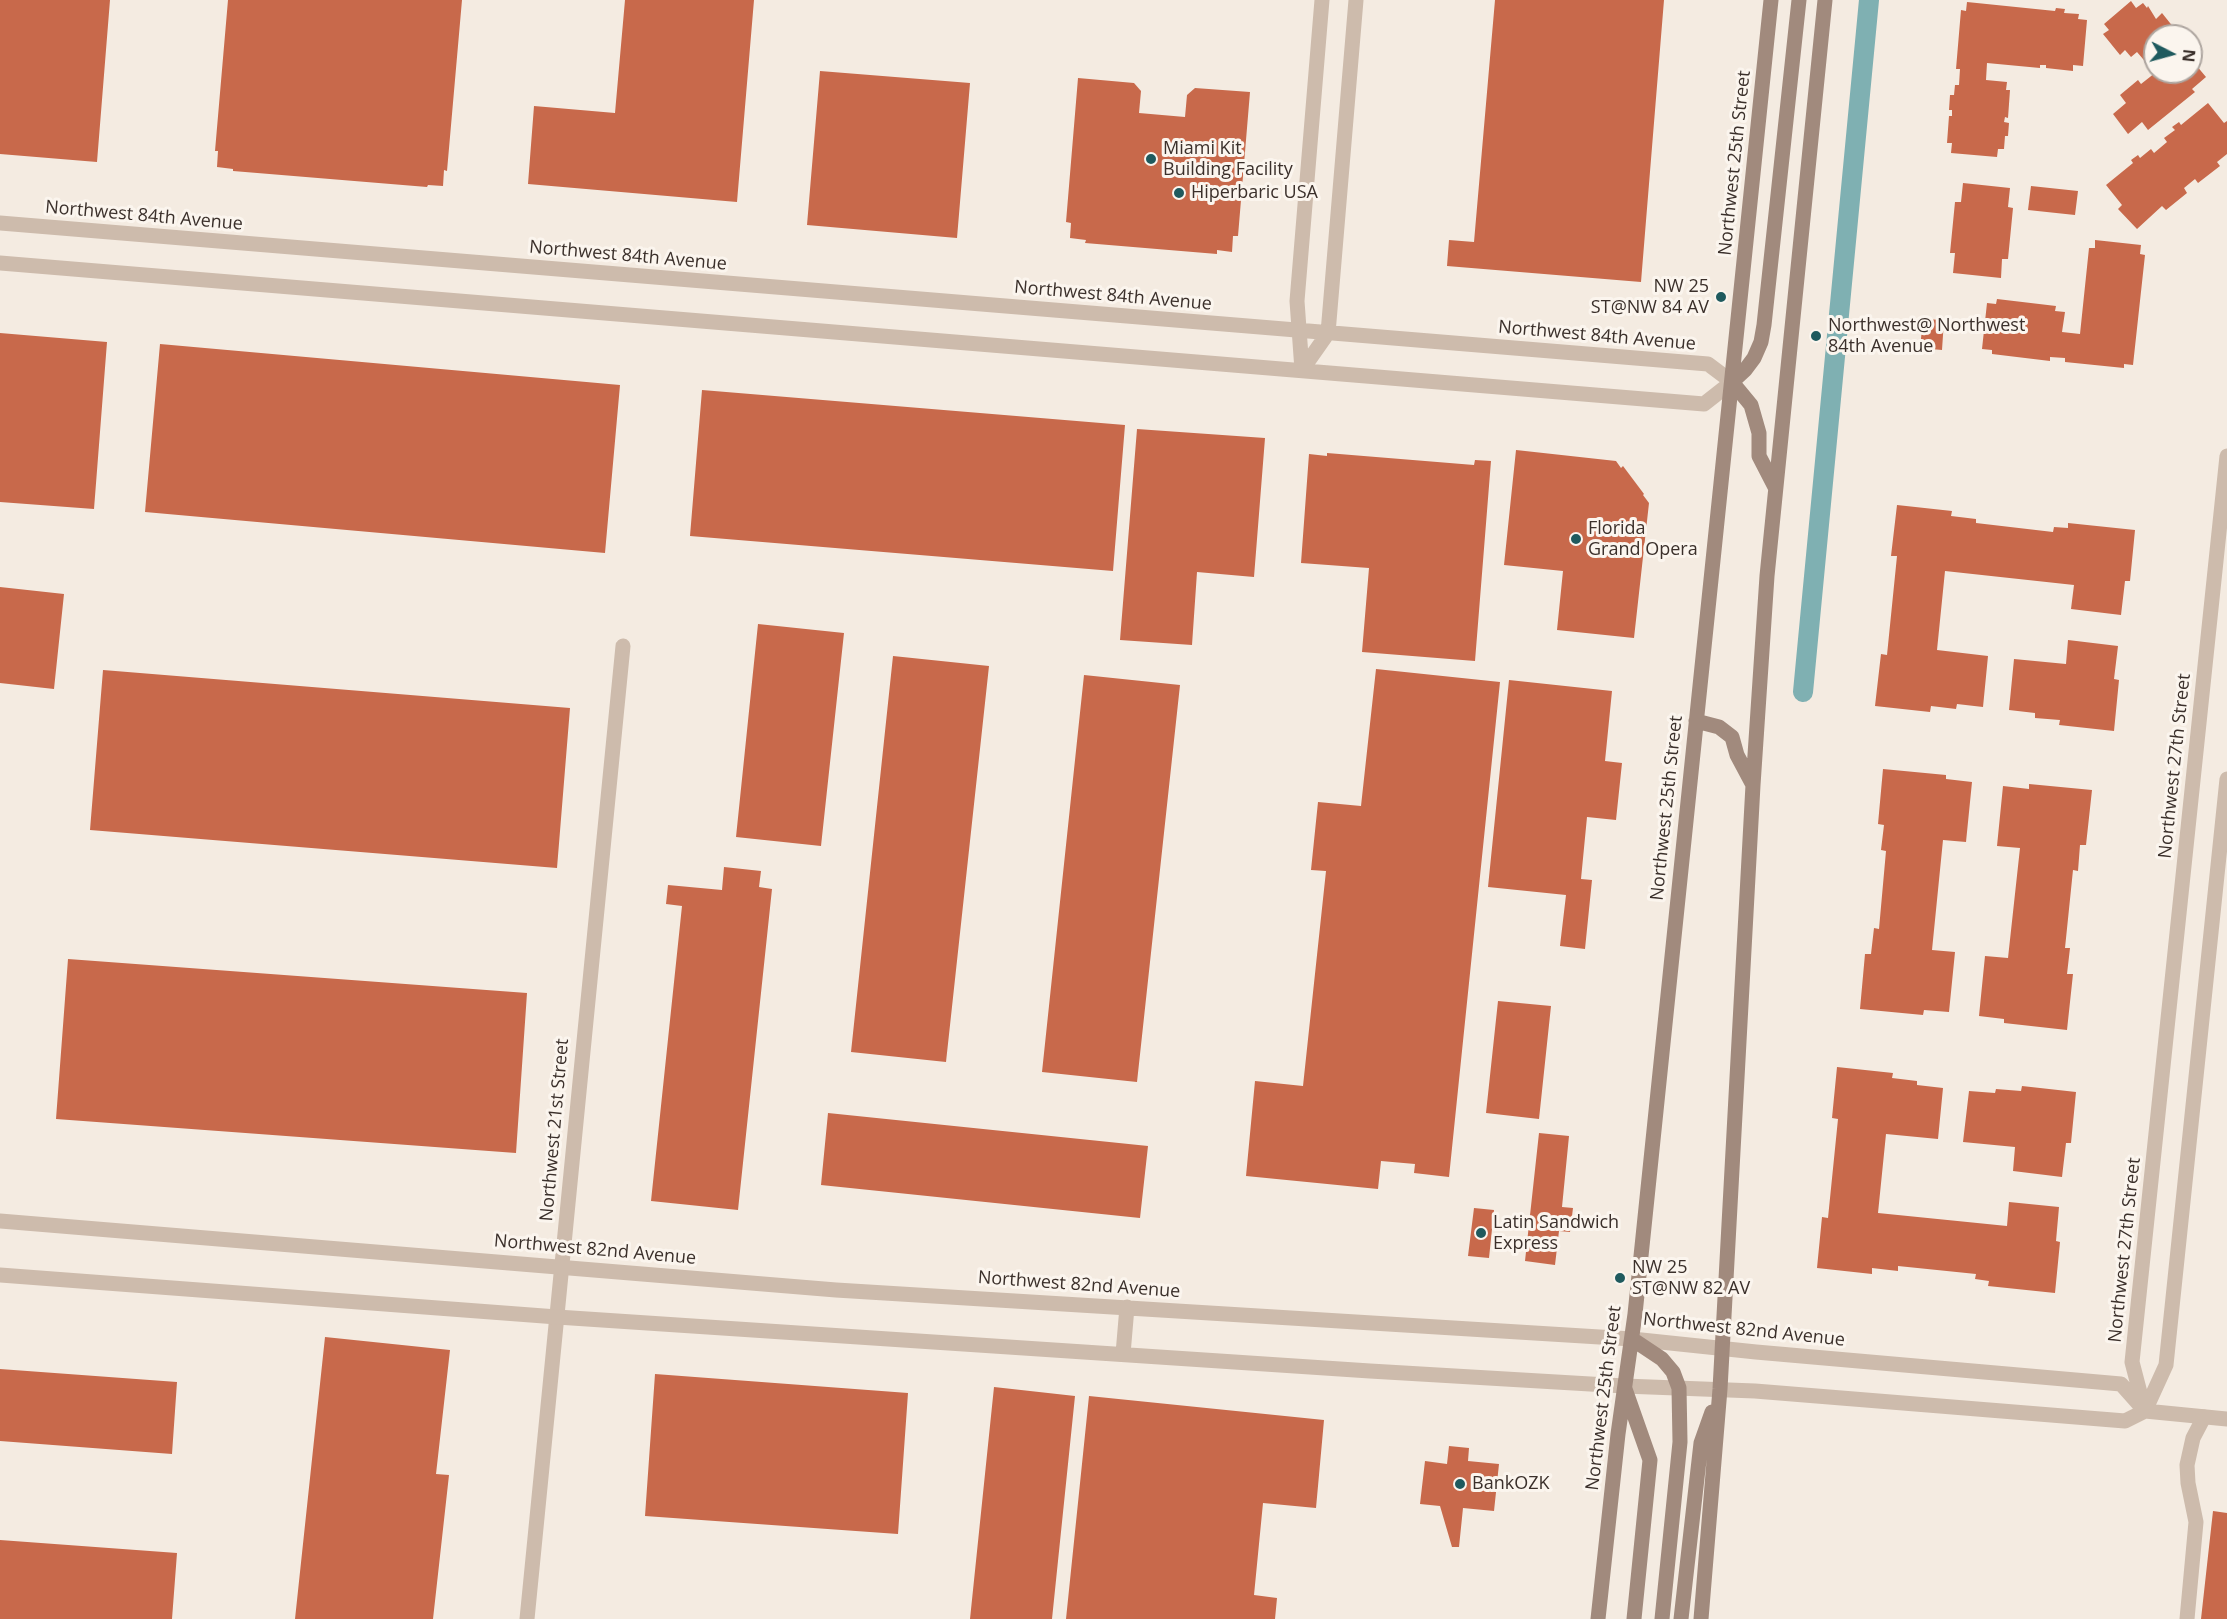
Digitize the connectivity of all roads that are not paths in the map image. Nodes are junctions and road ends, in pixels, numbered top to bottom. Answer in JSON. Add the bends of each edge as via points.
{"nodes":[{"id":1,"x":1322,"y":0,"type":"edge"},
{"id":2,"x":1356,"y":0,"type":"edge"},
{"id":3,"x":1771,"y":0,"type":"edge"},
{"id":4,"x":1799,"y":0,"type":"edge"},
{"id":5,"x":1825,"y":0,"type":"edge"},
{"id":6,"x":0,"y":224,"type":"edge"},
{"id":7,"x":0,"y":262,"type":"edge"},
{"id":8,"x":1299,"y":331,"type":"junction"},
{"id":9,"x":1328,"y":333,"type":"junction"},
{"id":10,"x":1302,"y":370,"type":"junction"},
{"id":11,"x":1732,"y":382,"type":"junction"},
{"id":12,"x":2227,"y":456,"type":"edge"},
{"id":13,"x":1775,"y":487,"type":"junction"},
{"id":14,"x":623,"y":646,"type":"dead end"},
{"id":15,"x":1696,"y":721,"type":"junction"},
{"id":16,"x":2227,"y":779,"type":"edge"},
{"id":17,"x":1753,"y":785,"type":"junction"},
{"id":18,"x":0,"y":1221,"type":"edge"},
{"id":19,"x":562,"y":1266,"type":"junction"},
{"id":20,"x":0,"y":1275,"type":"edge"},
{"id":21,"x":1127,"y":1307,"type":"junction"},
{"id":22,"x":557,"y":1317,"type":"junction"},
{"id":23,"x":1632,"y":1339,"type":"junction"},
{"id":24,"x":1722,"y":1347,"type":"junction"},
{"id":25,"x":1123,"y":1354,"type":"junction"},
{"id":26,"x":1624,"y":1386,"type":"junction"},
{"id":27,"x":1679,"y":1388,"type":"junction"},
{"id":28,"x":1720,"y":1389,"type":"junction"},
{"id":29,"x":2145,"y":1411,"type":"junction"},
{"id":30,"x":2204,"y":1417,"type":"junction"},
{"id":31,"x":2227,"y":1419,"type":"edge"},
{"id":32,"x":527,"y":1619,"type":"edge"},
{"id":33,"x":1598,"y":1619,"type":"edge"},
{"id":34,"x":1634,"y":1619,"type":"edge"},
{"id":35,"x":1662,"y":1619,"type":"edge"},
{"id":36,"x":1681,"y":1619,"type":"edge"},
{"id":37,"x":1701,"y":1619,"type":"edge"},
{"id":38,"x":2187,"y":1619,"type":"edge"}],
"edges":[{"from":1,"to":8,"type":"street","via":[[1297,301]]},
{"from":2,"to":9,"type":"street"},
{"from":3,"to":11,"type":"main road","name":"Northwest 25th Street"},
{"from":4,"to":11,"type":"main road","via":[[1764,325],[1754,358]]},
{"from":5,"to":13,"type":"main road"},
{"from":6,"to":8,"type":"street","name":"Northwest 84th Avenue"},
{"from":7,"to":10,"type":"street"},
{"from":8,"to":9,"type":"street","name":"Northwest 84th Avenue"},
{"from":8,"to":10,"type":"street"},
{"from":9,"to":10,"type":"street"},
{"from":9,"to":11,"type":"street","name":"Northwest 84th Avenue","via":[[1708,364]]},
{"from":10,"to":11,"type":"street","via":[[1704,404]]},
{"from":11,"to":13,"type":"main road","via":[[1751,405],[1759,433],[1759,456]]},
{"from":11,"to":15,"type":"main road","name":"Northwest 25th Street"},
{"from":12,"to":29,"type":"street","name":"Northwest 27th Street","via":[[2132,1362]]},
{"from":13,"to":17,"type":"main road"},
{"from":14,"to":19,"type":"street","name":"Northwest 21st Street"},
{"from":15,"to":17,"type":"main road","via":[[1719,727],[1732,737]]},
{"from":15,"to":23,"type":"main road","name":"Northwest 25th Street"},
{"from":16,"to":29,"type":"street","via":[[2166,1365]]},
{"from":17,"to":24,"type":"main road"},
{"from":18,"to":19,"type":"street","name":"Northwest 82nd Avenue"},
{"from":19,"to":21,"type":"street","name":"Northwest 82nd Avenue","via":[[836,1290]]},
{"from":19,"to":22,"type":"street","name":"Northwest 21st Street"},
{"from":20,"to":22,"type":"street"},
{"from":21,"to":23,"type":"street","name":"Northwest 82nd Avenue"},
{"from":21,"to":25,"type":"street"},
{"from":22,"to":25,"type":"street"},
{"from":22,"to":32,"type":"street","name":"Northwest 21st Street"},
{"from":23,"to":24,"type":"street","name":"Northwest 82nd Avenue"},
{"from":23,"to":26,"type":"main road","name":"Northwest 25th Street"},
{"from":23,"to":27,"type":"main road","via":[[1662,1359],[1674,1372]]},
{"from":24,"to":28,"type":"main road"},
{"from":24,"to":29,"type":"street","name":"Northwest 82nd Avenue","via":[[2121,1384]]},
{"from":25,"to":26,"type":"street"},
{"from":26,"to":27,"type":"street"},
{"from":26,"to":33,"type":"main road","name":"Northwest 25th Street"},
{"from":26,"to":34,"type":"main road","via":[[1650,1460]]},
{"from":27,"to":28,"type":"street"},
{"from":27,"to":35,"type":"main road","via":[[1681,1434]]},
{"from":28,"to":29,"type":"street","via":[[2125,1422]]},
{"from":28,"to":36,"type":"main road","via":[[1701,1443]]},
{"from":28,"to":37,"type":"main road"},
{"from":29,"to":30,"type":"street"},
{"from":30,"to":31,"type":"street"},
{"from":30,"to":38,"type":"street","via":[[2193,1438],[2187,1465],[2196,1522]]}]}
